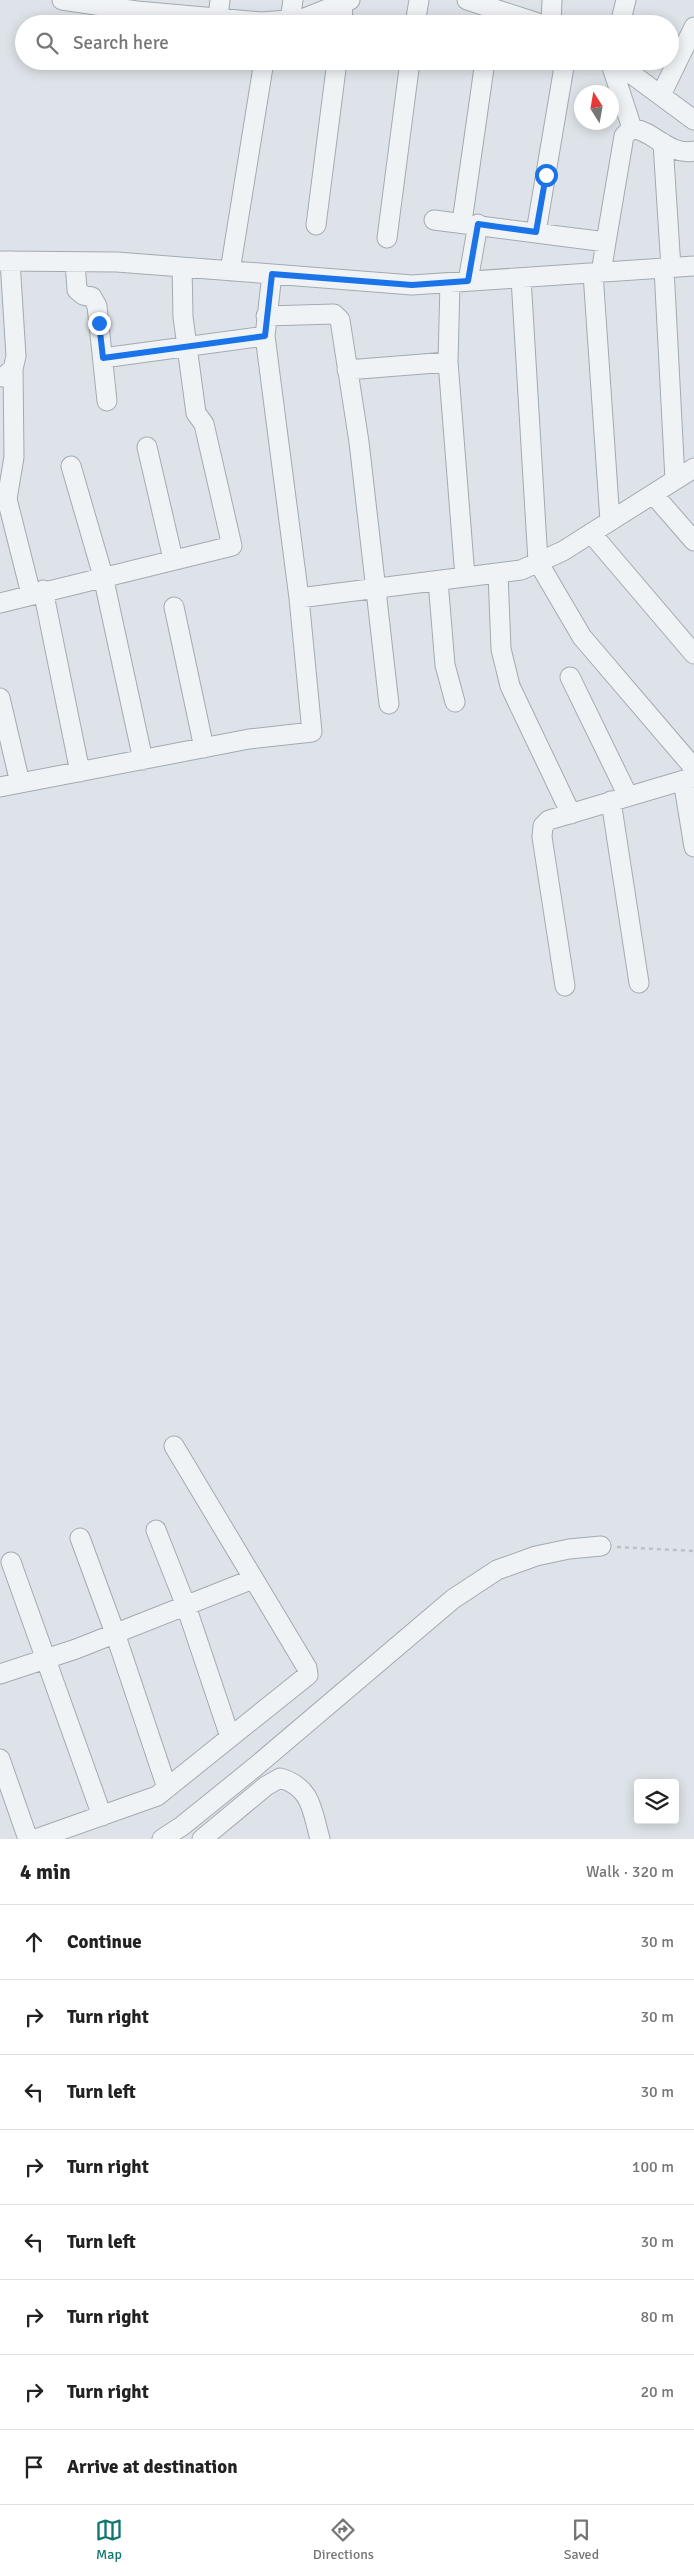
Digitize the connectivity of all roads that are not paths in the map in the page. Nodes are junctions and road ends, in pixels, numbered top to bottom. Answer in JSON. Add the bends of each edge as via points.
{"nodes":[{"id":1,"x":62,"y":0,"type":"edge"},
{"id":2,"x":293,"y":0,"type":"edge"},
{"id":3,"x":419,"y":0,"type":"edge"},
{"id":4,"x":467,"y":0,"type":"edge"},
{"id":5,"x":552,"y":0,"type":"edge"},
{"id":6,"x":626,"y":0,"type":"edge"},
{"id":7,"x":346,"y":1,"type":"edge"},
{"id":8,"x":151,"y":6,"type":"edge"},
{"id":9,"x":219,"y":9,"type":"edge"},
{"id":10,"x":489,"y":9,"type":"edge"},
{"id":11,"x":246,"y":15,"type":"edge"},
{"id":12,"x":282,"y":15,"type":"edge"},
{"id":13,"x":312,"y":15,"type":"edge"},
{"id":14,"x":344,"y":15,"type":"edge"},
{"id":15,"x":417,"y":15,"type":"edge"},
{"id":16,"x":510,"y":15,"type":"edge"},
{"id":17,"x":551,"y":15,"type":"edge"},
{"id":18,"x":622,"y":15,"type":"edge"},
{"id":19,"x":694,"y":27,"type":"edge"},
{"id":20,"x":679,"y":58,"type":"edge"},
{"id":21,"x":263,"y":70,"type":"edge"},
{"id":22,"x":336,"y":70,"type":"edge"},
{"id":23,"x":409,"y":70,"type":"edge"},
{"id":24,"x":484,"y":70,"type":"edge"},
{"id":25,"x":563,"y":70,"type":"edge"},
{"id":26,"x":615,"y":70,"type":"edge"},
{"id":27,"x":625,"y":70,"type":"edge"},
{"id":28,"x":673,"y":70,"type":"edge"},
{"id":29,"x":661,"y":95,"type":"junction"},
{"id":30,"x":694,"y":120,"type":"edge"},
{"id":31,"x":632,"y":128,"type":"junction"},
{"id":32,"x":663,"y":143,"type":"junction"},
{"id":33,"x":694,"y":151,"type":"edge"},
{"id":34,"x":434,"y":220,"type":"dead end"},
{"id":35,"x":470,"y":223,"type":"junction"},
{"id":36,"x":316,"y":225,"type":"dead end"},
{"id":37,"x":536,"y":232,"type":"junction"},
{"id":38,"x":387,"y":238,"type":"dead end"},
{"id":39,"x":606,"y":242,"type":"junction"},
{"id":40,"x":5,"y":261,"type":"edge"},
{"id":41,"x":75,"y":262,"type":"junction"},
{"id":42,"x":694,"y":266,"type":"edge"},
{"id":43,"x":182,"y":267,"type":"junction"},
{"id":44,"x":667,"y":268,"type":"junction"},
{"id":45,"x":230,"y":271,"type":"junction"},
{"id":46,"x":597,"y":273,"type":"junction"},
{"id":47,"x":272,"y":274,"type":"junction"},
{"id":48,"x":521,"y":278,"type":"junction"},
{"id":49,"x":459,"y":282,"type":"junction"},
{"id":50,"x":266,"y":316,"type":"junction"},
{"id":51,"x":265,"y":336,"type":"junction"},
{"id":52,"x":187,"y":347,"type":"junction"},
{"id":53,"x":103,"y":358,"type":"junction"},
{"id":54,"x":448,"y":362,"type":"junction"},
{"id":55,"x":346,"y":370,"type":"junction"},
{"id":56,"x":6,"y":374,"type":"edge"},
{"id":57,"x":107,"y":400,"type":"dead end"},
{"id":58,"x":147,"y":447,"type":"dead end"},
{"id":59,"x":71,"y":466,"type":"dead end"},
{"id":60,"x":694,"y":468,"type":"edge"},
{"id":61,"x":675,"y":480,"type":"junction"},
{"id":62,"x":653,"y":494,"type":"junction"},
{"id":63,"x":610,"y":521,"type":"junction"},
{"id":64,"x":591,"y":533,"type":"junction"},
{"id":65,"x":694,"y":541,"type":"edge"},
{"id":66,"x":173,"y":559,"type":"junction"},
{"id":67,"x":538,"y":562,"type":"junction"},
{"id":68,"x":498,"y":573,"type":"junction"},
{"id":69,"x":103,"y":576,"type":"junction"},
{"id":70,"x":465,"y":577,"type":"junction"},
{"id":71,"x":438,"y":581,"type":"junction"},
{"id":72,"x":374,"y":589,"type":"junction"},
{"id":73,"x":37,"y":592,"type":"junction"},
{"id":74,"x":299,"y":598,"type":"junction"},
{"id":75,"x":0,"y":603,"type":"edge"},
{"id":76,"x":174,"y":607,"type":"dead end"},
{"id":77,"x":694,"y":654,"type":"edge"},
{"id":78,"x":570,"y":678,"type":"dead end"},
{"id":79,"x":0,"y":698,"type":"edge"},
{"id":80,"x":455,"y":702,"type":"dead end"},
{"id":81,"x":389,"y":704,"type":"dead end"},
{"id":82,"x":204,"y":748,"type":"junction"},
{"id":83,"x":143,"y":760,"type":"junction"},
{"id":84,"x":80,"y":772,"type":"junction"},
{"id":85,"x":690,"y":775,"type":"edge"},
{"id":86,"x":20,"y":783,"type":"junction"},
{"id":87,"x":0,"y":787,"type":"edge"},
{"id":88,"x":619,"y":799,"type":"junction"},
{"id":89,"x":571,"y":814,"type":"junction"},
{"id":90,"x":694,"y":847,"type":"edge"},
{"id":91,"x":639,"y":983,"type":"dead end"},
{"id":92,"x":565,"y":986,"type":"dead end"},
{"id":93,"x":174,"y":1446,"type":"dead end"},
{"id":94,"x":156,"y":1530,"type":"dead end"},
{"id":95,"x":80,"y":1538,"type":"dead end"},
{"id":96,"x":601,"y":1546,"type":"road end"},
{"id":97,"x":11,"y":1562,"type":"dead end"},
{"id":98,"x":253,"y":1579,"type":"junction"},
{"id":99,"x":186,"y":1606,"type":"junction"},
{"id":100,"x":115,"y":1634,"type":"junction"},
{"id":101,"x":47,"y":1658,"type":"junction"},
{"id":102,"x":0,"y":1674,"type":"edge"},
{"id":103,"x":230,"y":1738,"type":"junction"},
{"id":104,"x":0,"y":1759,"type":"edge"},
{"id":105,"x":167,"y":1788,"type":"junction"},
{"id":106,"x":102,"y":1816,"type":"junction"},
{"id":107,"x":28,"y":1839,"type":"edge"},
{"id":108,"x":36,"y":1839,"type":"edge"},
{"id":109,"x":162,"y":1839,"type":"edge"},
{"id":110,"x":202,"y":1839,"type":"edge"},
{"id":111,"x":320,"y":1839,"type":"edge"}],
"edges":[{"from":1,"to":8,"type":"street"},
{"from":2,"to":12,"type":"street"},
{"from":3,"to":15,"type":"street"},
{"from":4,"to":10,"type":"street"},
{"from":5,"to":17,"type":"street"},
{"from":6,"to":18,"type":"street"},
{"from":7,"to":13,"type":"street"},
{"from":7,"to":14,"type":"street"},
{"from":8,"to":9,"type":"street"},
{"from":9,"to":11,"type":"street"},
{"from":10,"to":16,"type":"street"},
{"from":19,"to":20,"type":"street"},
{"from":21,"to":45,"type":"street"},
{"from":22,"to":36,"type":"street"},
{"from":23,"to":38,"type":"street"},
{"from":24,"to":35,"type":"street"},
{"from":25,"to":37,"type":"street"},
{"from":26,"to":31,"type":"street"},
{"from":27,"to":29,"type":"street"},
{"from":28,"to":29,"type":"street"},
{"from":29,"to":30,"type":"street"},
{"from":31,"to":32,"type":"street","via":[[643,130]]},
{"from":31,"to":39,"type":"street","via":[[624,136]]},
{"from":32,"to":33,"type":"street","via":[[683,153]]},
{"from":32,"to":44,"type":"street"},
{"from":34,"to":35,"type":"street"},
{"from":35,"to":37,"type":"street"},
{"from":35,"to":49,"type":"street"},
{"from":37,"to":39,"type":"street"},
{"from":39,"to":46,"type":"street"},
{"from":40,"to":41,"type":"street"},
{"from":40,"to":56,"type":"street","via":[[16,356]]},
{"from":41,"to":43,"type":"street"},
{"from":41,"to":53,"type":"street","via":[[77,290],[92,297],[97,306]]},
{"from":42,"to":44,"type":"street"},
{"from":43,"to":45,"type":"street"},
{"from":43,"to":52,"type":"street"},
{"from":44,"to":46,"type":"street"},
{"from":44,"to":61,"type":"street"},
{"from":45,"to":47,"type":"street"},
{"from":46,"to":48,"type":"street"},
{"from":46,"to":63,"type":"street"},
{"from":47,"to":49,"type":"street","via":[[412,285]]},
{"from":47,"to":50,"type":"street"},
{"from":48,"to":49,"type":"street"},
{"from":48,"to":67,"type":"street"},
{"from":49,"to":54,"type":"street"},
{"from":50,"to":51,"type":"street"},
{"from":50,"to":55,"type":"street","via":[[334,314],[342,328]]},
{"from":51,"to":52,"type":"street"},
{"from":51,"to":74,"type":"street"},
{"from":52,"to":53,"type":"street"},
{"from":52,"to":66,"type":"street","via":[[196,413],[204,424],[232,546]]},
{"from":53,"to":57,"type":"street"},
{"from":54,"to":55,"type":"street"},
{"from":54,"to":70,"type":"street"},
{"from":55,"to":72,"type":"street","via":[[360,442]]},
{"from":56,"to":73,"type":"street","via":[[14,457],[6,499]]},
{"from":58,"to":66,"type":"street"},
{"from":59,"to":69,"type":"street"},
{"from":60,"to":61,"type":"street"},
{"from":61,"to":62,"type":"street"},
{"from":62,"to":63,"type":"street"},
{"from":62,"to":65,"type":"street"},
{"from":63,"to":64,"type":"street"},
{"from":64,"to":67,"type":"street"},
{"from":64,"to":77,"type":"street"},
{"from":66,"to":69,"type":"street"},
{"from":67,"to":68,"type":"street","via":[[521,570]]},
{"from":67,"to":85,"type":"street","via":[[582,636]]},
{"from":68,"to":70,"type":"street"},
{"from":68,"to":89,"type":"street","via":[[501,648],[510,686]]},
{"from":69,"to":73,"type":"street"},
{"from":69,"to":83,"type":"street"},
{"from":70,"to":71,"type":"street"},
{"from":71,"to":72,"type":"street"},
{"from":71,"to":80,"type":"street","via":[[444,665]]},
{"from":72,"to":74,"type":"street"},
{"from":72,"to":81,"type":"street"},
{"from":73,"to":75,"type":"street"},
{"from":73,"to":84,"type":"street"},
{"from":74,"to":82,"type":"street","via":[[312,732]]},
{"from":76,"to":82,"type":"street"},
{"from":78,"to":88,"type":"street"},
{"from":79,"to":86,"type":"street"},
{"from":82,"to":83,"type":"street"},
{"from":83,"to":84,"type":"street"},
{"from":84,"to":86,"type":"street"},
{"from":85,"to":88,"type":"street"},
{"from":85,"to":90,"type":"street"},
{"from":86,"to":87,"type":"street"},
{"from":88,"to":89,"type":"street"},
{"from":88,"to":91,"type":"street"},
{"from":89,"to":92,"type":"street","via":[[550,820],[543,826],[542,837]]},
{"from":93,"to":98,"type":"street"},
{"from":94,"to":99,"type":"street"},
{"from":95,"to":100,"type":"street"},
{"from":96,"to":109,"type":"street","via":[[536,1556],[497,1570],[453,1599],[255,1767]]},
{"from":97,"to":101,"type":"street"},
{"from":98,"to":99,"type":"street"},
{"from":98,"to":103,"type":"street","via":[[307,1668],[308,1675]]},
{"from":99,"to":100,"type":"street"},
{"from":99,"to":103,"type":"street"},
{"from":100,"to":101,"type":"street"},
{"from":100,"to":105,"type":"street"},
{"from":101,"to":102,"type":"street"},
{"from":101,"to":106,"type":"street"},
{"from":103,"to":105,"type":"street"},
{"from":104,"to":107,"type":"street"},
{"from":105,"to":106,"type":"street","via":[[157,1796]]},
{"from":106,"to":108,"type":"street"},
{"from":110,"to":111,"type":"street","via":[[280,1778],[294,1782],[308,1796]]}]}
